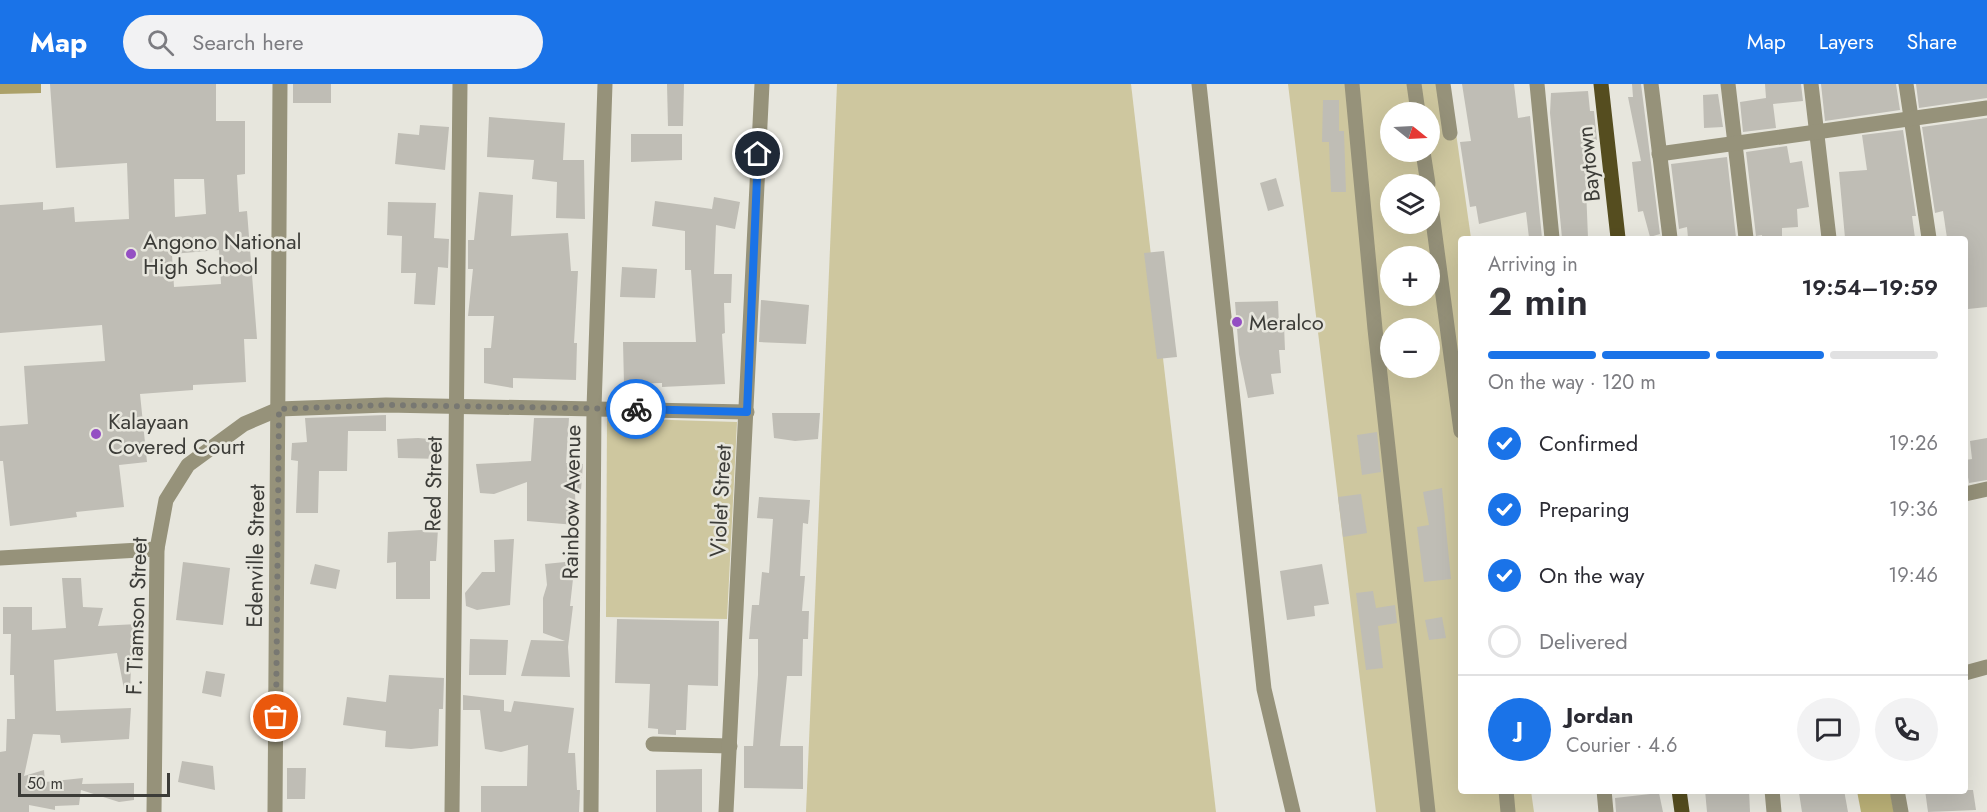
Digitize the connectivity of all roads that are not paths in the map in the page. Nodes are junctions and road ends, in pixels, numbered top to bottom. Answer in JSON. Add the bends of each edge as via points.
{"nodes":[{"id":1,"x":280,"y":84,"type":"edge"},
{"id":2,"x":460,"y":84,"type":"edge"},
{"id":3,"x":605,"y":84,"type":"edge"},
{"id":4,"x":762,"y":84,"type":"edge"},
{"id":5,"x":1199,"y":84,"type":"edge"},
{"id":6,"x":1352,"y":84,"type":"edge"},
{"id":7,"x":1414,"y":84,"type":"edge"},
{"id":8,"x":1443,"y":84,"type":"edge"},
{"id":9,"x":1537,"y":84,"type":"edge"},
{"id":10,"x":1602,"y":84,"type":"edge"},
{"id":11,"x":1651,"y":84,"type":"edge"},
{"id":12,"x":1728,"y":84,"type":"edge"},
{"id":13,"x":1811,"y":84,"type":"edge"},
{"id":14,"x":1906,"y":84,"type":"edge"},
{"id":15,"x":1417,"y":102,"type":"edge"},
{"id":16,"x":1987,"y":108,"type":"edge"},
{"id":17,"x":1912,"y":120,"type":"junction"},
{"id":18,"x":1450,"y":133,"type":"dead end"},
{"id":19,"x":1817,"y":133,"type":"junction"},
{"id":20,"x":1735,"y":144,"type":"junction"},
{"id":21,"x":1659,"y":154,"type":"junction"},
{"id":22,"x":1435,"y":234,"type":"edge"},
{"id":23,"x":1552,"y":236,"type":"edge"},
{"id":24,"x":1618,"y":236,"type":"edge"},
{"id":25,"x":1670,"y":236,"type":"edge"},
{"id":26,"x":1746,"y":236,"type":"edge"},
{"id":27,"x":1829,"y":236,"type":"edge"},
{"id":28,"x":1929,"y":236,"type":"edge"},
{"id":29,"x":456,"y":406,"type":"junction"},
{"id":30,"x":594,"y":408,"type":"junction"},
{"id":31,"x":1458,"y":408,"type":"edge"},
{"id":32,"x":279,"y":409,"type":"junction"},
{"id":33,"x":747,"y":412,"type":"junction"},
{"id":34,"x":1987,"y":489,"type":"edge"},
{"id":35,"x":1968,"y":492,"type":"edge"},
{"id":36,"x":157,"y":549,"type":"junction"},
{"id":37,"x":0,"y":558,"type":"edge"},
{"id":38,"x":1987,"y":667,"type":"edge"},
{"id":39,"x":1968,"y":672,"type":"edge"},
{"id":40,"x":653,"y":744,"type":"dead end"},
{"id":41,"x":730,"y":746,"type":"junction"},
{"id":42,"x":1506,"y":794,"type":"edge"},
{"id":43,"x":1604,"y":794,"type":"edge"},
{"id":44,"x":1680,"y":794,"type":"edge"},
{"id":45,"x":1772,"y":794,"type":"edge"},
{"id":46,"x":1898,"y":794,"type":"edge"},
{"id":47,"x":154,"y":812,"type":"edge"},
{"id":48,"x":275,"y":812,"type":"edge"},
{"id":49,"x":452,"y":812,"type":"edge"},
{"id":50,"x":591,"y":812,"type":"edge"},
{"id":51,"x":726,"y":812,"type":"edge"},
{"id":52,"x":1293,"y":812,"type":"edge"},
{"id":53,"x":1428,"y":812,"type":"edge"},
{"id":54,"x":1508,"y":812,"type":"edge"},
{"id":55,"x":1606,"y":812,"type":"edge"},
{"id":56,"x":1682,"y":812,"type":"edge"},
{"id":57,"x":1774,"y":812,"type":"edge"},
{"id":58,"x":1901,"y":812,"type":"edge"}],
"edges":[{"from":1,"to":32,"type":"street","name":"Edenville Street"},
{"from":2,"to":29,"type":"street","name":"Red Street"},
{"from":3,"to":30,"type":"street","name":"Rainbow Avenue"},
{"from":4,"to":33,"type":"street","name":"Violet Street"},
{"from":5,"to":52,"type":"street","via":[[1264,689]]},
{"from":6,"to":53,"type":"street"},
{"from":7,"to":15,"type":"street"},
{"from":8,"to":18,"type":"street"},
{"from":9,"to":23,"type":"street"},
{"from":10,"to":24,"type":"main road","name":"Baytown"},
{"from":11,"to":21,"type":"street"},
{"from":12,"to":20,"type":"street"},
{"from":13,"to":19,"type":"street"},
{"from":14,"to":17,"type":"street"},
{"from":16,"to":17,"type":"street"},
{"from":17,"to":19,"type":"street"},
{"from":17,"to":28,"type":"street"},
{"from":19,"to":20,"type":"street"},
{"from":19,"to":27,"type":"street"},
{"from":20,"to":21,"type":"street"},
{"from":20,"to":26,"type":"street"},
{"from":21,"to":25,"type":"street"},
{"from":22,"to":31,"type":"street"},
{"from":29,"to":30,"type":"street"},
{"from":29,"to":32,"type":"street"},
{"from":29,"to":49,"type":"street","name":"Red Street"},
{"from":30,"to":33,"type":"street"},
{"from":30,"to":50,"type":"street","name":"Rainbow Avenue"},
{"from":32,"to":36,"type":"street","name":"F. Tiamson Street","via":[[244,424],[188,465],[166,500]]},
{"from":32,"to":48,"type":"street","name":"Edenville Street"},
{"from":33,"to":41,"type":"street","name":"Violet Street"},
{"from":34,"to":35,"type":"street"},
{"from":36,"to":37,"type":"street"},
{"from":36,"to":47,"type":"street","name":"F. Tiamson Street"},
{"from":38,"to":39,"type":"street"},
{"from":40,"to":41,"type":"street"},
{"from":41,"to":51,"type":"street","name":"Violet Street"},
{"from":42,"to":54,"type":"street"},
{"from":43,"to":55,"type":"street"},
{"from":44,"to":56,"type":"main road"},
{"from":45,"to":57,"type":"street"},
{"from":46,"to":58,"type":"street"}]}
